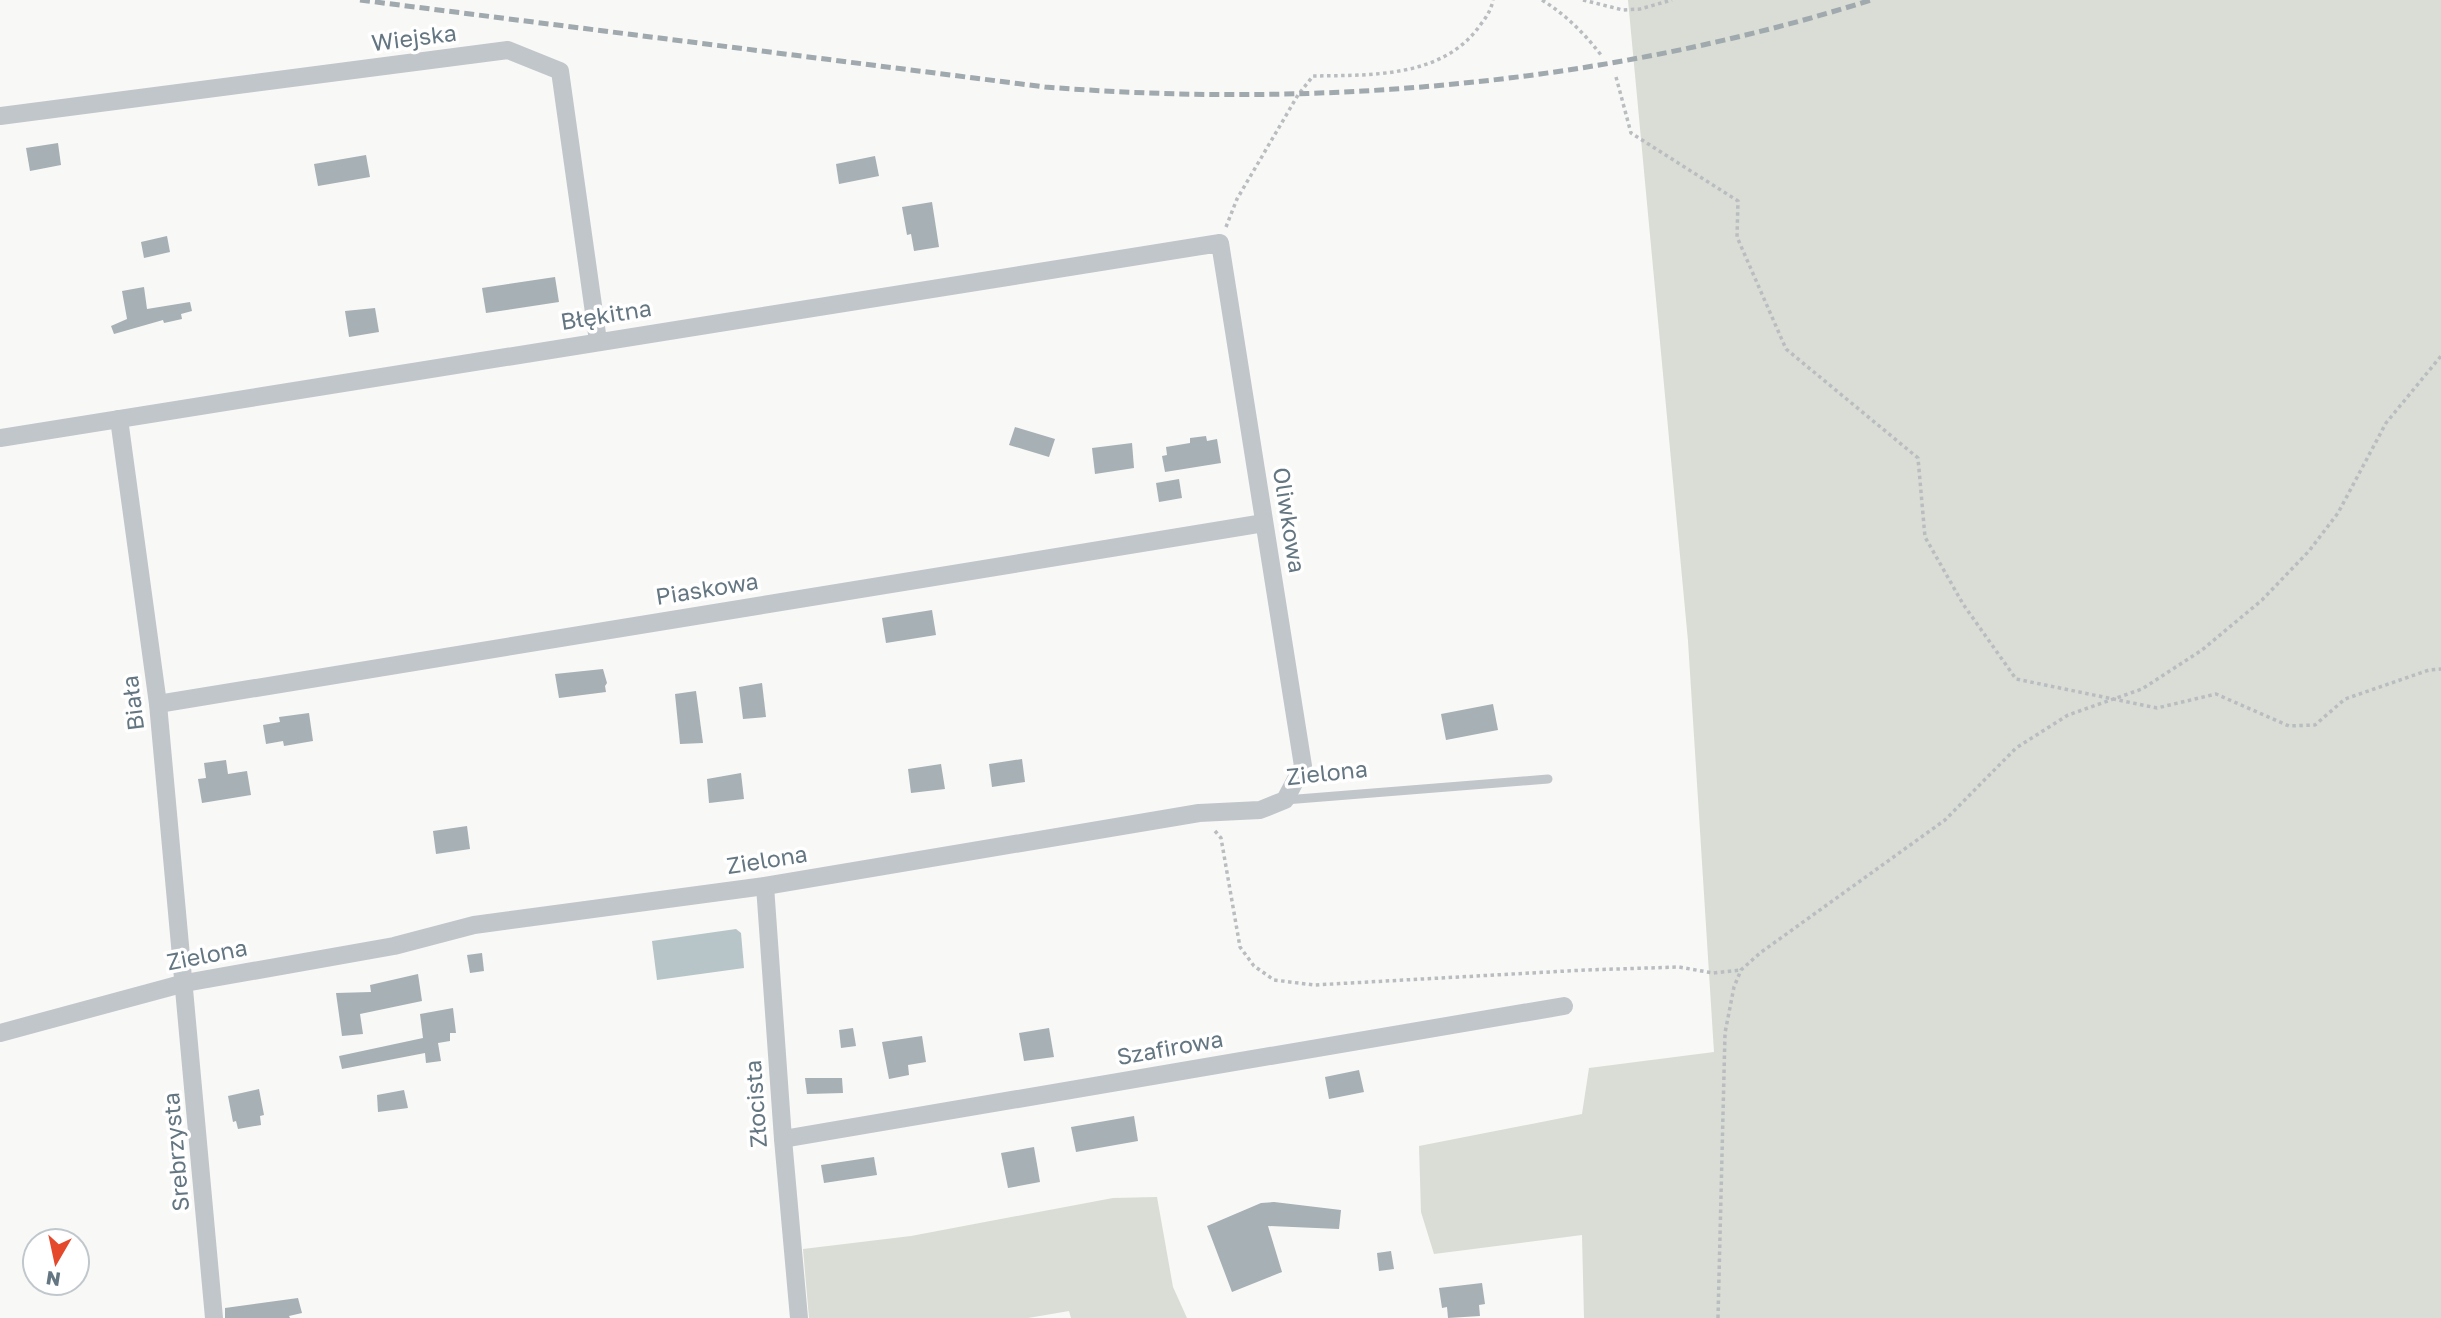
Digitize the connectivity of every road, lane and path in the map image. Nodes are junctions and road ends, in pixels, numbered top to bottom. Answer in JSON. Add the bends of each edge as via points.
{"nodes":[{"id":1,"x":1493,"y":0,"type":"edge"},
{"id":2,"x":1542,"y":0,"type":"edge"},
{"id":3,"x":1583,"y":0,"type":"edge"},
{"id":4,"x":1672,"y":0,"type":"edge"},
{"id":5,"x":1601,"y":55,"type":"dead end"},
{"id":6,"x":1616,"y":77,"type":"dead end"},
{"id":7,"x":0,"y":116,"type":"edge"},
{"id":8,"x":1220,"y":243,"type":"junction"},
{"id":9,"x":598,"y":341,"type":"junction"},
{"id":10,"x":2441,"y":356,"type":"edge"},
{"id":11,"x":119,"y":419,"type":"junction"},
{"id":12,"x":0,"y":438,"type":"edge"},
{"id":13,"x":1264,"y":523,"type":"junction"},
{"id":14,"x":2441,"y":668,"type":"edge"},
{"id":15,"x":2113,"y":699,"type":"junction"},
{"id":16,"x":158,"y":705,"type":"junction"},
{"id":17,"x":1548,"y":779,"type":"dead end"},
{"id":18,"x":1285,"y":800,"type":"junction"},
{"id":19,"x":1199,"y":813,"type":"junction"},
{"id":20,"x":765,"y":886,"type":"junction"},
{"id":21,"x":1741,"y":970,"type":"junction"},
{"id":22,"x":185,"y":982,"type":"junction"},
{"id":23,"x":1564,"y":1006,"type":"dead end"},
{"id":24,"x":0,"y":1033,"type":"edge"},
{"id":25,"x":783,"y":1139,"type":"junction"},
{"id":26,"x":214,"y":1318,"type":"edge"},
{"id":27,"x":799,"y":1318,"type":"edge"},
{"id":28,"x":1718,"y":1318,"type":"edge"}],
"edges":[{"from":1,"to":8,"type":"path","via":[[1470,41],[1438,61],[1370,75],[1313,76],[1237,199]]},
{"from":2,"to":5,"type":"path","via":[[1585,34]]},
{"from":3,"to":4,"type":"path","via":[[1623,10]]},
{"from":6,"to":15,"type":"path","via":[[1631,133],[1738,201],[1737,237],[1786,349],[1918,458],[1925,537],[1963,604],[2016,679]]},
{"from":7,"to":9,"type":"street","name":"Wiejska","via":[[508,50],[560,71]]},
{"from":8,"to":9,"type":"street","name":"Błękitna"},
{"from":8,"to":13,"type":"street","name":"Oliwkowa"},
{"from":9,"to":11,"type":"street","name":"Błękitna"},
{"from":10,"to":15,"type":"path","via":[[2386,422],[2338,513],[2309,551],[2262,600],[2202,650],[2142,689]]},
{"from":11,"to":12,"type":"street","name":"Błękitna"},
{"from":11,"to":16,"type":"street","name":"Biała"},
{"from":13,"to":16,"type":"street","name":"Piaskowa"},
{"from":13,"to":18,"type":"street","name":"Oliwkowa","via":[[1303,766]]},
{"from":14,"to":15,"type":"path","via":[[2345,699],[2315,725],[2289,726],[2216,694],[2157,708]]},
{"from":15,"to":21,"type":"path","via":[[2068,715],[2017,748],[1945,820]]},
{"from":16,"to":22,"type":"street","name":"Biała"},
{"from":17,"to":18,"type":"lane","name":"Zielona"},
{"from":18,"to":19,"type":"street","name":"Zielona","via":[[1260,810]]},
{"from":19,"to":20,"type":"street","name":"Zielona"},
{"from":19,"to":21,"type":"path","via":[[1221,838],[1240,947],[1255,967],[1274,980],[1314,985],[1586,970]]},
{"from":20,"to":22,"type":"street","name":"Zielona","via":[[474,925],[394,946]]},
{"from":20,"to":25,"type":"street","name":"Złocista"},
{"from":21,"to":28,"type":"path","via":[[1725,1033]]},
{"from":22,"to":24,"type":"street","name":"Zielona"},
{"from":22,"to":26,"type":"street","name":"Srebrzysta"},
{"from":23,"to":25,"type":"street","name":"Szafirowa"},
{"from":25,"to":27,"type":"street","name":"Złocista"}]}
